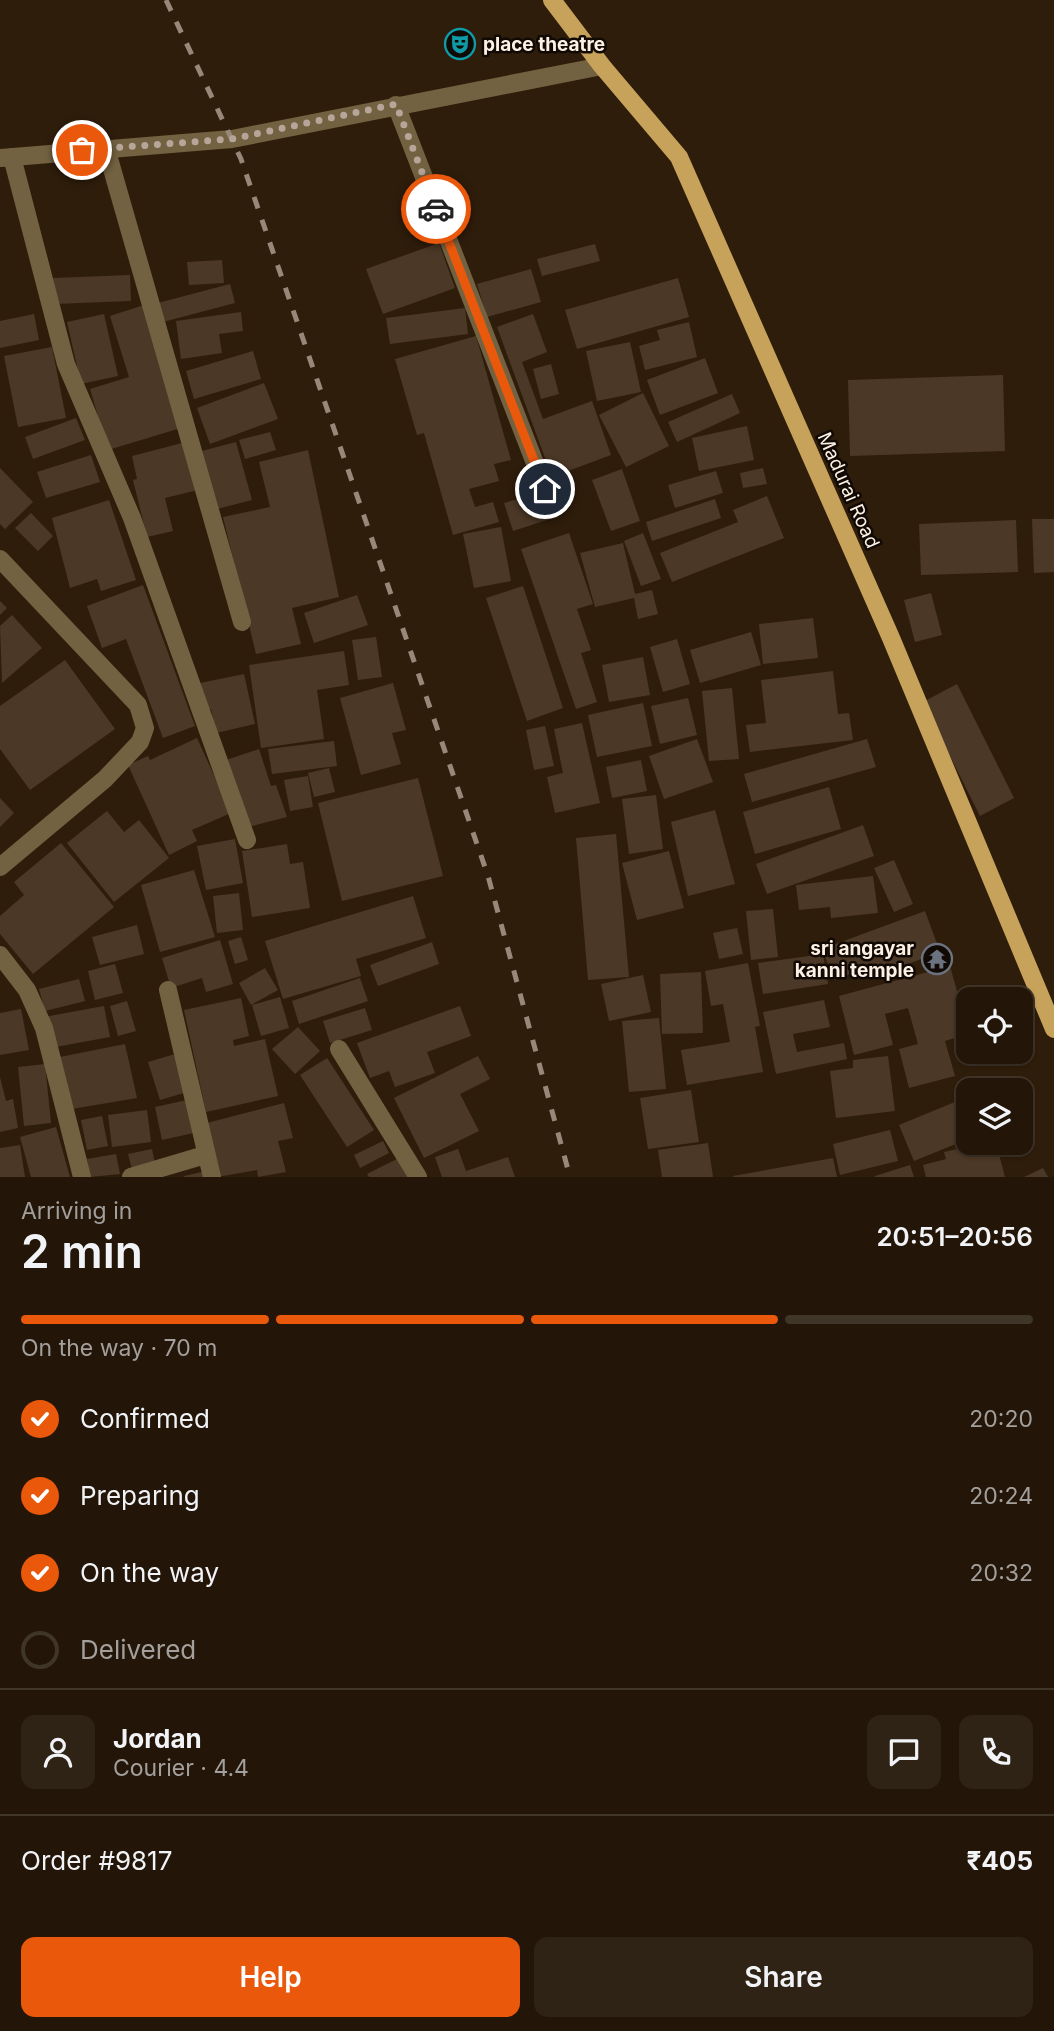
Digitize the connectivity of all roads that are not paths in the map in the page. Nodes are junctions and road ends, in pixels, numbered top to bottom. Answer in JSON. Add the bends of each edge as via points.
{"nodes":[{"id":1,"x":552,"y":0,"type":"edge"},
{"id":2,"x":602,"y":66,"type":"junction"},
{"id":3,"x":396,"y":104,"type":"junction"},
{"id":4,"x":106,"y":148,"type":"junction"},
{"id":5,"x":6,"y":158,"type":"edge"},
{"id":6,"x":545,"y":489,"type":"dead end"},
{"id":7,"x":0,"y":559,"type":"edge"},
{"id":8,"x":242,"y":622,"type":"dead end"},
{"id":9,"x":247,"y":840,"type":"dead end"},
{"id":10,"x":0,"y":867,"type":"edge"},
{"id":11,"x":0,"y":955,"type":"edge"},
{"id":12,"x":169,"y":990,"type":"dead end"},
{"id":13,"x":1054,"y":1029,"type":"edge"},
{"id":14,"x":339,"y":1049,"type":"dead end"},
{"id":15,"x":205,"y":1156,"type":"junction"},
{"id":16,"x":82,"y":1177,"type":"edge"},
{"id":17,"x":131,"y":1177,"type":"edge"},
{"id":18,"x":212,"y":1177,"type":"edge"},
{"id":19,"x":418,"y":1177,"type":"edge"}],
"edges":[{"from":1,"to":2,"type":"main road","name":"Madurai Road"},
{"from":2,"to":3,"type":"street"},
{"from":2,"to":13,"type":"main road","name":"Madurai Road","via":[[679,157],[891,638]]},
{"from":3,"to":4,"type":"street","via":[[232,139]]},
{"from":3,"to":6,"type":"street"},
{"from":4,"to":5,"type":"street"},
{"from":4,"to":8,"type":"street"},
{"from":5,"to":9,"type":"street","via":[[66,364],[132,518]]},
{"from":7,"to":10,"type":"street","via":[[138,705],[145,728],[140,742],[105,779]]},
{"from":11,"to":16,"type":"street","via":[[27,990],[44,1028]]},
{"from":12,"to":15,"type":"street"},
{"from":14,"to":19,"type":"street"},
{"from":15,"to":17,"type":"street"},
{"from":15,"to":18,"type":"street"}]}
